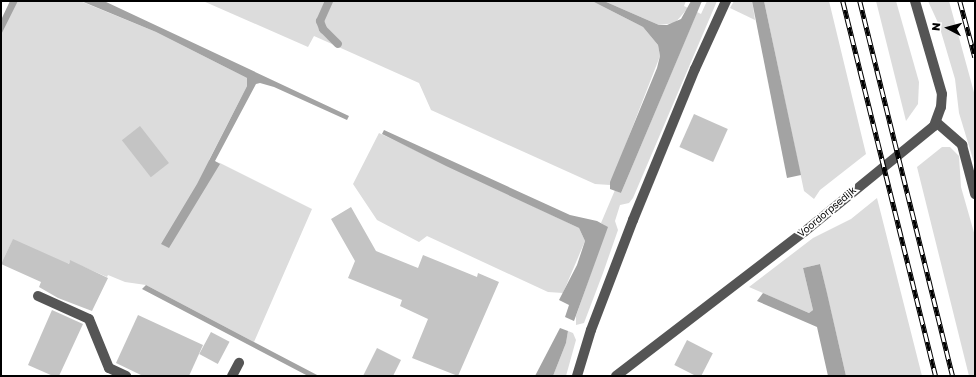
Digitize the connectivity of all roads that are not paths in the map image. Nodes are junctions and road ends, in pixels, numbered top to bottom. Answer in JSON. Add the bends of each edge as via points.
{"nodes":[{"id":1,"x":726,"y":1,"type":"edge"},
{"id":2,"x":915,"y":1,"type":"edge"},
{"id":3,"x":936,"y":122,"type":"junction"},
{"id":4,"x":975,"y":194,"type":"edge"},
{"id":5,"x":38,"y":296,"type":"dead end"},
{"id":6,"x":239,"y":363,"type":"dead end"},
{"id":7,"x":126,"y":376,"type":"edge"},
{"id":8,"x":232,"y":376,"type":"edge"},
{"id":9,"x":577,"y":376,"type":"edge"},
{"id":10,"x":616,"y":376,"type":"edge"}],
"edges":[{"from":1,"to":9,"type":"street","via":[[695,69],[617,260]]},
{"from":2,"to":3,"type":"street","name":"Voordorpsedijk","via":[[942,94]]},
{"from":3,"to":4,"type":"street","via":[[962,146]]},
{"from":3,"to":10,"type":"street","name":"Voordorpsedijk","via":[[922,138],[824,213],[804,232]]},
{"from":5,"to":7,"type":"street","via":[[89,318],[109,368]]},
{"from":6,"to":8,"type":"street"}]}
